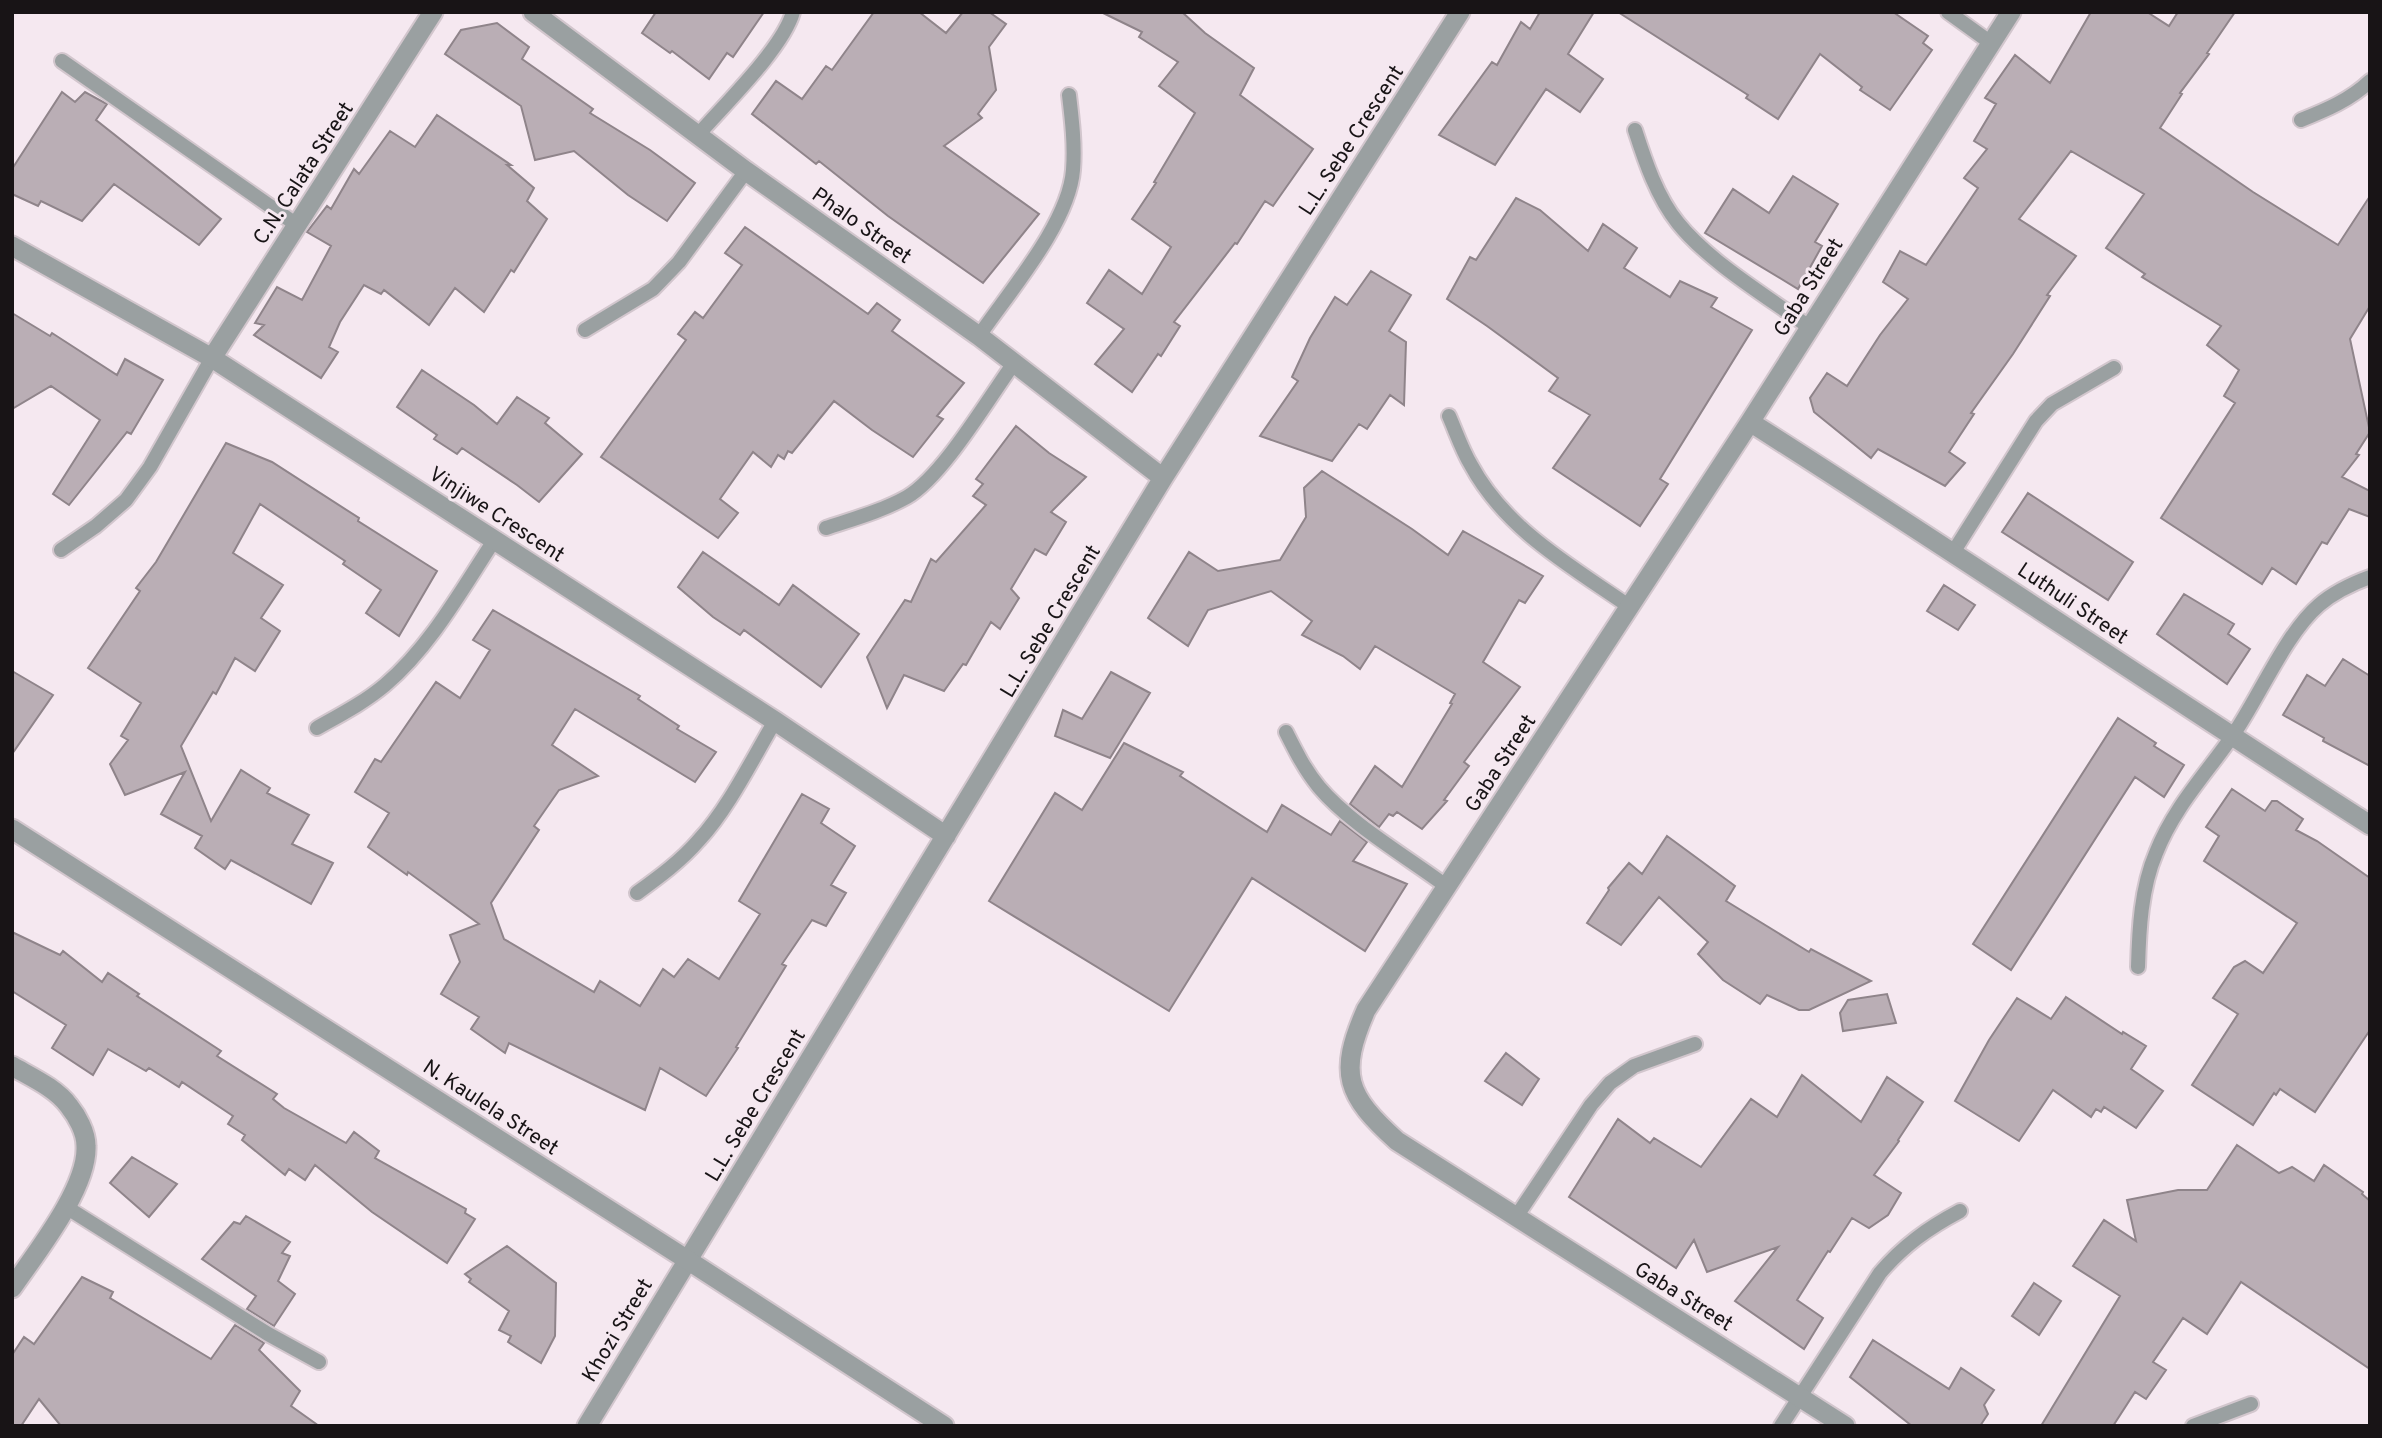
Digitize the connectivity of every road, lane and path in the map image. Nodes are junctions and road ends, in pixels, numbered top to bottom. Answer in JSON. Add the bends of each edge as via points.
{"nodes":[{"id":1,"x":433,"y":12,"type":"edge"},
{"id":2,"x":533,"y":12,"type":"edge"},
{"id":3,"x":793,"y":12,"type":"edge"},
{"id":4,"x":1460,"y":12,"type":"edge"},
{"id":5,"x":1948,"y":12,"type":"edge"},
{"id":6,"x":2011,"y":12,"type":"edge"},
{"id":7,"x":1991,"y":43,"type":"junction"},
{"id":8,"x":62,"y":61,"type":"dead end"},
{"id":9,"x":2370,"y":82,"type":"edge"},
{"id":10,"x":1069,"y":95,"type":"dead end"},
{"id":11,"x":2301,"y":120,"type":"dead end"},
{"id":12,"x":1635,"y":130,"type":"dead end"},
{"id":13,"x":698,"y":135,"type":"junction"},
{"id":14,"x":746,"y":171,"type":"junction"},
{"id":15,"x":297,"y":225,"type":"junction"},
{"id":16,"x":12,"y":246,"type":"edge"},
{"id":17,"x":1809,"y":327,"type":"junction"},
{"id":18,"x":585,"y":330,"type":"dead end"},
{"id":19,"x":979,"y":336,"type":"junction"},
{"id":20,"x":212,"y":358,"type":"junction"},
{"id":21,"x":1014,"y":363,"type":"junction"},
{"id":22,"x":2114,"y":368,"type":"dead end"},
{"id":23,"x":1449,"y":416,"type":"dead end"},
{"id":24,"x":1750,"y":422,"type":"junction"},
{"id":25,"x":1163,"y":478,"type":"junction"},
{"id":26,"x":827,"y":528,"type":"dead end"},
{"id":27,"x":495,"y":539,"type":"junction"},
{"id":28,"x":61,"y":550,"type":"dead end"},
{"id":29,"x":1954,"y":551,"type":"junction"},
{"id":30,"x":2370,"y":577,"type":"edge"},
{"id":31,"x":1630,"y":607,"type":"junction"},
{"id":32,"x":775,"y":721,"type":"junction"},
{"id":33,"x":317,"y":728,"type":"dead end"},
{"id":34,"x":1286,"y":732,"type":"dead end"},
{"id":35,"x":2232,"y":737,"type":"junction"},
{"id":36,"x":2370,"y":825,"type":"edge"},
{"id":37,"x":12,"y":829,"type":"edge"},
{"id":38,"x":946,"y":835,"type":"junction"},
{"id":39,"x":1446,"y":886,"type":"junction"},
{"id":40,"x":637,"y":893,"type":"dead end"},
{"id":41,"x":2138,"y":967,"type":"dead end"},
{"id":42,"x":1695,"y":1044,"type":"dead end"},
{"id":43,"x":12,"y":1066,"type":"edge"},
{"id":44,"x":66,"y":1207,"type":"junction"},
{"id":45,"x":1960,"y":1210,"type":"dead end"},
{"id":46,"x":1516,"y":1217,"type":"junction"},
{"id":47,"x":686,"y":1259,"type":"junction"},
{"id":48,"x":12,"y":1288,"type":"edge"},
{"id":49,"x":319,"y":1362,"type":"dead end"},
{"id":50,"x":1800,"y":1396,"type":"junction"},
{"id":51,"x":2251,"y":1404,"type":"dead end"},
{"id":52,"x":587,"y":1426,"type":"edge"},
{"id":53,"x":944,"y":1426,"type":"edge"},
{"id":54,"x":1782,"y":1426,"type":"edge"},
{"id":55,"x":1845,"y":1426,"type":"edge"},
{"id":56,"x":2193,"y":1426,"type":"edge"}],
"edges":[{"from":1,"to":15,"type":"street","name":"C.N. Calata Street"},
{"from":2,"to":13,"type":"street","name":"Phalo Street"},
{"from":3,"to":13,"type":"lane","via":[[776,45]]},
{"from":4,"to":25,"type":"street","name":"L.L. Sebe Crescent"},
{"from":5,"to":7,"type":"lane"},
{"from":6,"to":7,"type":"street","name":"Gaba Street"},
{"from":7,"to":17,"type":"street","name":"Gaba Street"},
{"from":8,"to":15,"type":"lane"},
{"from":9,"to":11,"type":"lane","via":[[2335,106]]},
{"from":10,"to":19,"type":"lane","via":[[1073,172],[1067,201],[1055,227]]},
{"from":12,"to":17,"type":"lane","via":[[1657,188],[1676,221],[1698,246]]},
{"from":13,"to":14,"type":"street","name":"Phalo Street"},
{"from":14,"to":18,"type":"lane","via":[[679,262],[653,289]]},
{"from":14,"to":19,"type":"street","name":"Phalo Street"},
{"from":15,"to":20,"type":"street","name":"C.N. Calata Street"},
{"from":16,"to":20,"type":"street","name":"Vinjiwe Crescent"},
{"from":17,"to":24,"type":"street","name":"Gaba Street"},
{"from":19,"to":21,"type":"street","name":"Phalo Street"},
{"from":20,"to":27,"type":"street","name":"Vinjiwe Crescent"},
{"from":20,"to":28,"type":"lane","via":[[126,500]]},
{"from":21,"to":25,"type":"street","name":"Phalo Street"},
{"from":21,"to":26,"type":"lane","via":[[931,477],[908,496]]},
{"from":22,"to":29,"type":"lane","via":[[2052,404],[2036,421]]},
{"from":23,"to":31,"type":"lane","via":[[1471,465],[1511,520]]},
{"from":24,"to":29,"type":"street","name":"Luthuli Street"},
{"from":24,"to":31,"type":"street","name":"Gaba Street"},
{"from":25,"to":38,"type":"street","name":"L.L. Sebe Crescent"},
{"from":27,"to":32,"type":"street","name":"Vinjiwe Crescent"},
{"from":27,"to":33,"type":"lane","via":[[416,654],[385,686]]},
{"from":29,"to":35,"type":"street","name":"Luthuli Street"},
{"from":30,"to":35,"type":"lane","via":[[2340,589],[2317,606]]},
{"from":31,"to":39,"type":"street","name":"Gaba Street"},
{"from":32,"to":38,"type":"street","name":"Vinjiwe Crescent"},
{"from":32,"to":40,"type":"lane","via":[[701,839]]},
{"from":34,"to":39,"type":"lane","via":[[1302,764],[1339,808]]},
{"from":35,"to":36,"type":"street","name":"Luthuli Street"},
{"from":35,"to":41,"type":"lane","via":[[2169,824],[2155,854],[2145,891]]},
{"from":37,"to":47,"type":"street","name":"N. Kaulela Street"},
{"from":38,"to":47,"type":"street","name":"L.L. Sebe Crescent"},
{"from":39,"to":46,"type":"street","name":"Gaba Street","via":[[1366,1010],[1349,1057],[1351,1082],[1376,1123],[1397,1141]]},
{"from":42,"to":46,"type":"lane","via":[[1634,1066],[1610,1083]]},
{"from":43,"to":44,"type":"street","via":[[68,1104],[80,1123],[86,1145],[81,1174]]},
{"from":44,"to":48,"type":"street"},
{"from":44,"to":49,"type":"lane"},
{"from":45,"to":50,"type":"lane","via":[[1898,1252]]},
{"from":46,"to":50,"type":"street","name":"Gaba Street"},
{"from":47,"to":52,"type":"street","name":"Khozi Street"},
{"from":47,"to":53,"type":"street","name":"N. Kaulela Street"},
{"from":50,"to":54,"type":"lane"},
{"from":50,"to":55,"type":"street","name":"Gaba Street"},
{"from":51,"to":56,"type":"lane"}]}
